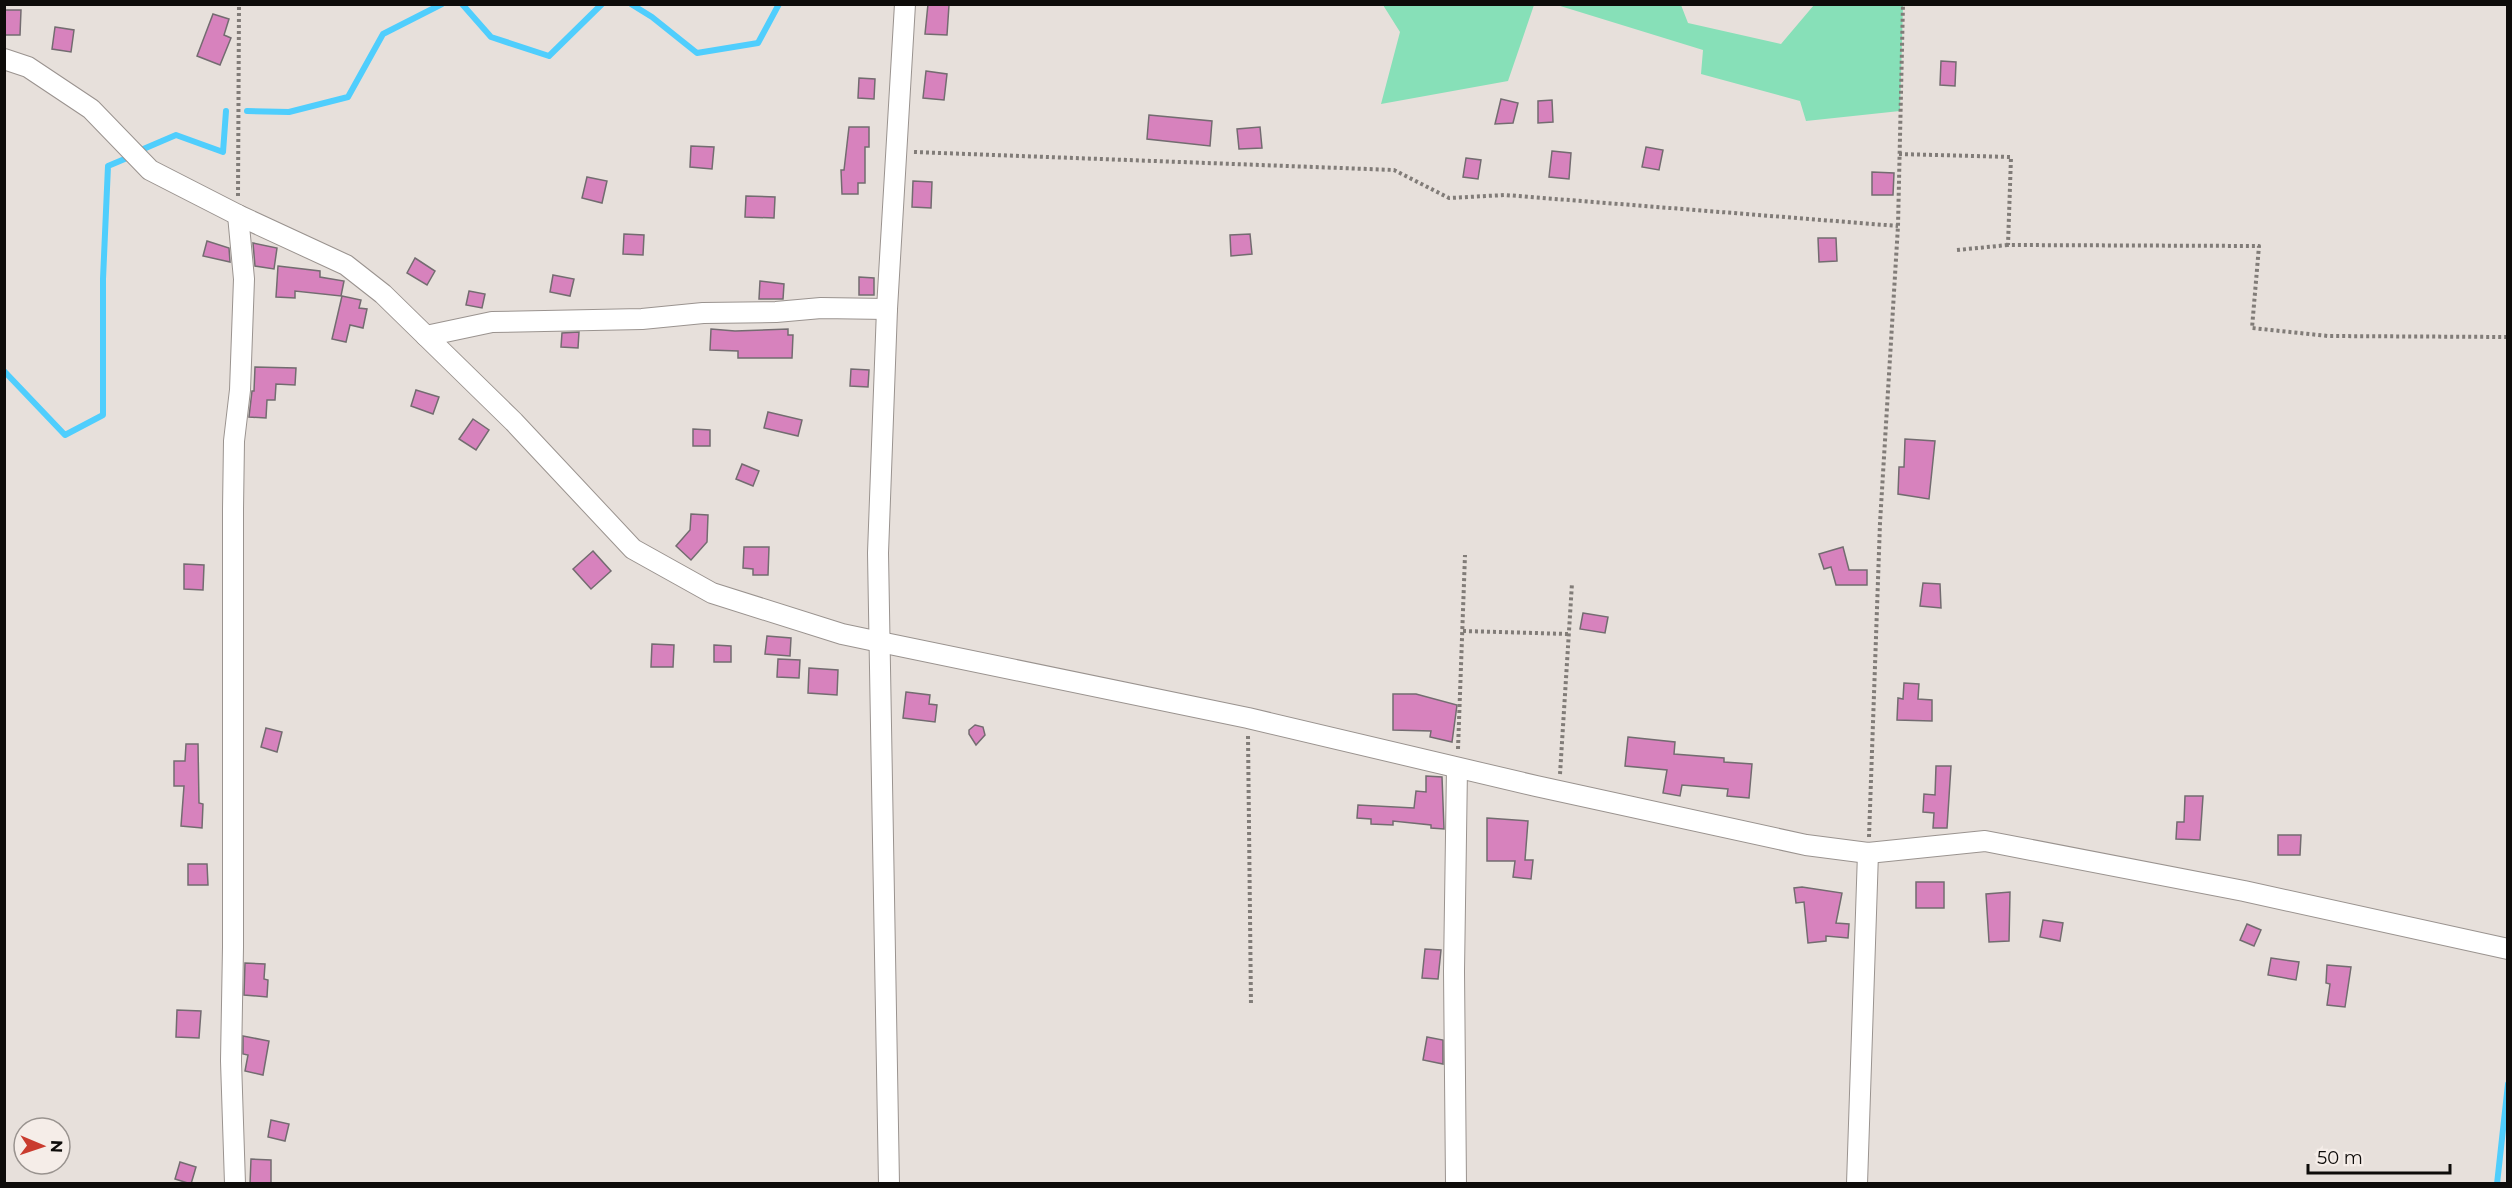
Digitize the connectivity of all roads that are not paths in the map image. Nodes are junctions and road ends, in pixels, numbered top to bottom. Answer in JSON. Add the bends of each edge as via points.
{"nodes":[{"id":1,"x":905,"y":4,"type":"edge"},
{"id":2,"x":4,"y":59,"type":"edge"},
{"id":3,"x":238,"y":215,"type":"junction"},
{"id":4,"x":887,"y":309,"type":"junction"},
{"id":5,"x":426,"y":336,"type":"junction"},
{"id":6,"x":880,"y":642,"type":"junction"},
{"id":7,"x":1457,"y":768,"type":"junction"},
{"id":8,"x":1868,"y":853,"type":"junction"},
{"id":9,"x":2508,"y":949,"type":"edge"},
{"id":10,"x":235,"y":1184,"type":"edge"},
{"id":11,"x":889,"y":1184,"type":"edge"},
{"id":12,"x":1456,"y":1184,"type":"edge"},
{"id":13,"x":1857,"y":1184,"type":"edge"}],
"edges":[{"from":1,"to":4,"type":"street"},
{"from":2,"to":3,"type":"street","via":[[28,67],[91,109],[150,170]]},
{"from":3,"to":5,"type":"street","via":[[346,264]]},
{"from":3,"to":10,"type":"street","via":[[244,279],[233,475],[231,1061]]},
{"from":4,"to":5,"type":"street","via":[[492,322]]},
{"from":4,"to":6,"type":"street","via":[[878,553]]},
{"from":5,"to":6,"type":"street","via":[[514,422],[633,549],[712,592]]},
{"from":6,"to":7,"type":"street","via":[[1248,718]]},
{"from":6,"to":11,"type":"street"},
{"from":7,"to":8,"type":"street","via":[[1806,844]]},
{"from":7,"to":12,"type":"street"},
{"from":8,"to":9,"type":"street","via":[[1984,841],[2244,891]]},
{"from":8,"to":13,"type":"street"}]}
